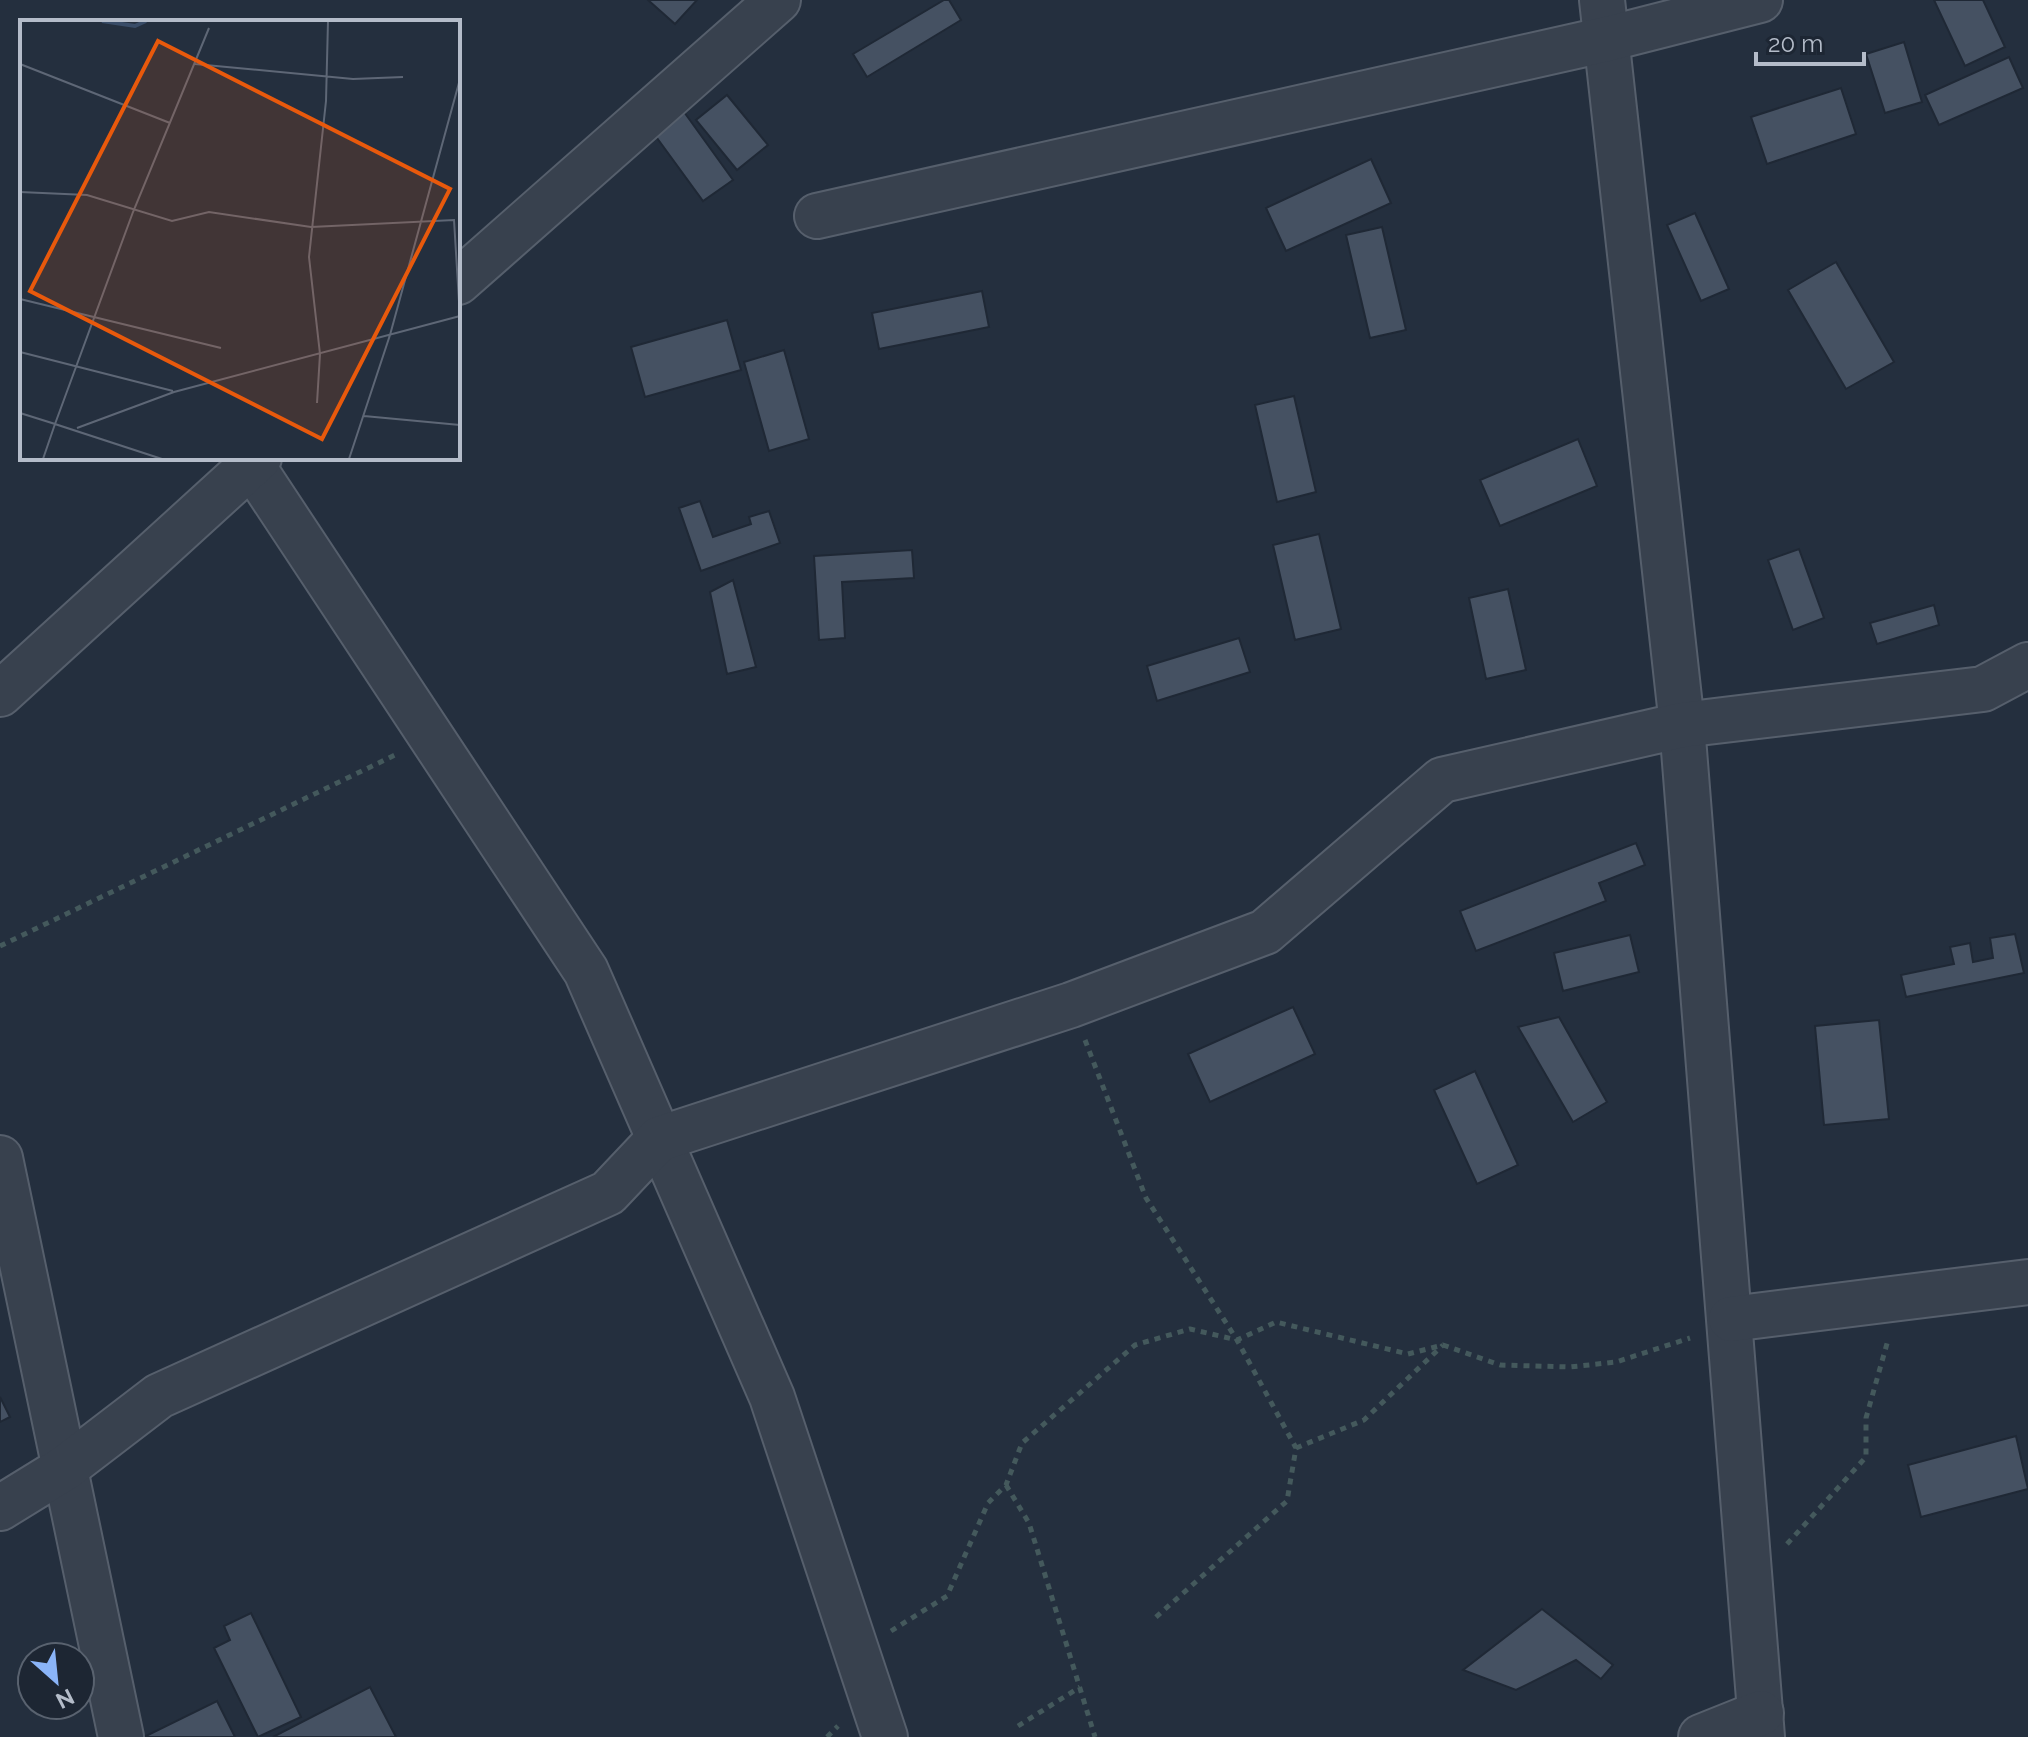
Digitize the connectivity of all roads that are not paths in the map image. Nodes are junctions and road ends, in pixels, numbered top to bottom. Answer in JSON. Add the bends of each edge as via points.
{"nodes":[{"id":1,"x":778,"y":0,"type":"edge"},
{"id":2,"x":1760,"y":0,"type":"edge"},
{"id":3,"x":1605,"y":20,"type":"edge"},
{"id":4,"x":817,"y":216,"type":"dead end"},
{"id":5,"x":460,"y":280,"type":"edge"},
{"id":6,"x":252,"y":461,"type":"edge"},
{"id":7,"x":2028,"y":665,"type":"edge"},
{"id":8,"x":0,"y":694,"type":"edge"},
{"id":9,"x":1682,"y":725,"type":"junction"},
{"id":10,"x":659,"y":1139,"type":"junction"},
{"id":11,"x":0,"y":1158,"type":"edge"},
{"id":12,"x":2028,"y":1282,"type":"edge"},
{"id":13,"x":1731,"y":1319,"type":"junction"},
{"id":14,"x":65,"y":1468,"type":"junction"},
{"id":15,"x":0,"y":1508,"type":"edge"},
{"id":16,"x":1762,"y":1725,"type":"edge"},
{"id":17,"x":121,"y":1737,"type":"edge"},
{"id":18,"x":885,"y":1737,"type":"edge"},
{"id":19,"x":1701,"y":1737,"type":"edge"}],
"edges":[{"from":1,"to":5,"type":"street"},
{"from":2,"to":3,"type":"street"},
{"from":3,"to":4,"type":"street"},
{"from":3,"to":9,"type":"street"},
{"from":6,"to":8,"type":"street"},
{"from":6,"to":10,"type":"street","via":[[586,971]]},
{"from":7,"to":9,"type":"street","via":[[1983,689]]},
{"from":9,"to":10,"type":"street","via":[[1442,780],[1265,932],[1071,1005]]},
{"from":9,"to":13,"type":"street"},
{"from":10,"to":14,"type":"street","via":[[608,1193],[159,1396]]},
{"from":10,"to":18,"type":"street","via":[[772,1397]]},
{"from":11,"to":14,"type":"street"},
{"from":12,"to":13,"type":"street"},
{"from":13,"to":16,"type":"street"},
{"from":14,"to":15,"type":"street"},
{"from":14,"to":17,"type":"street"},
{"from":16,"to":19,"type":"street"}]}
